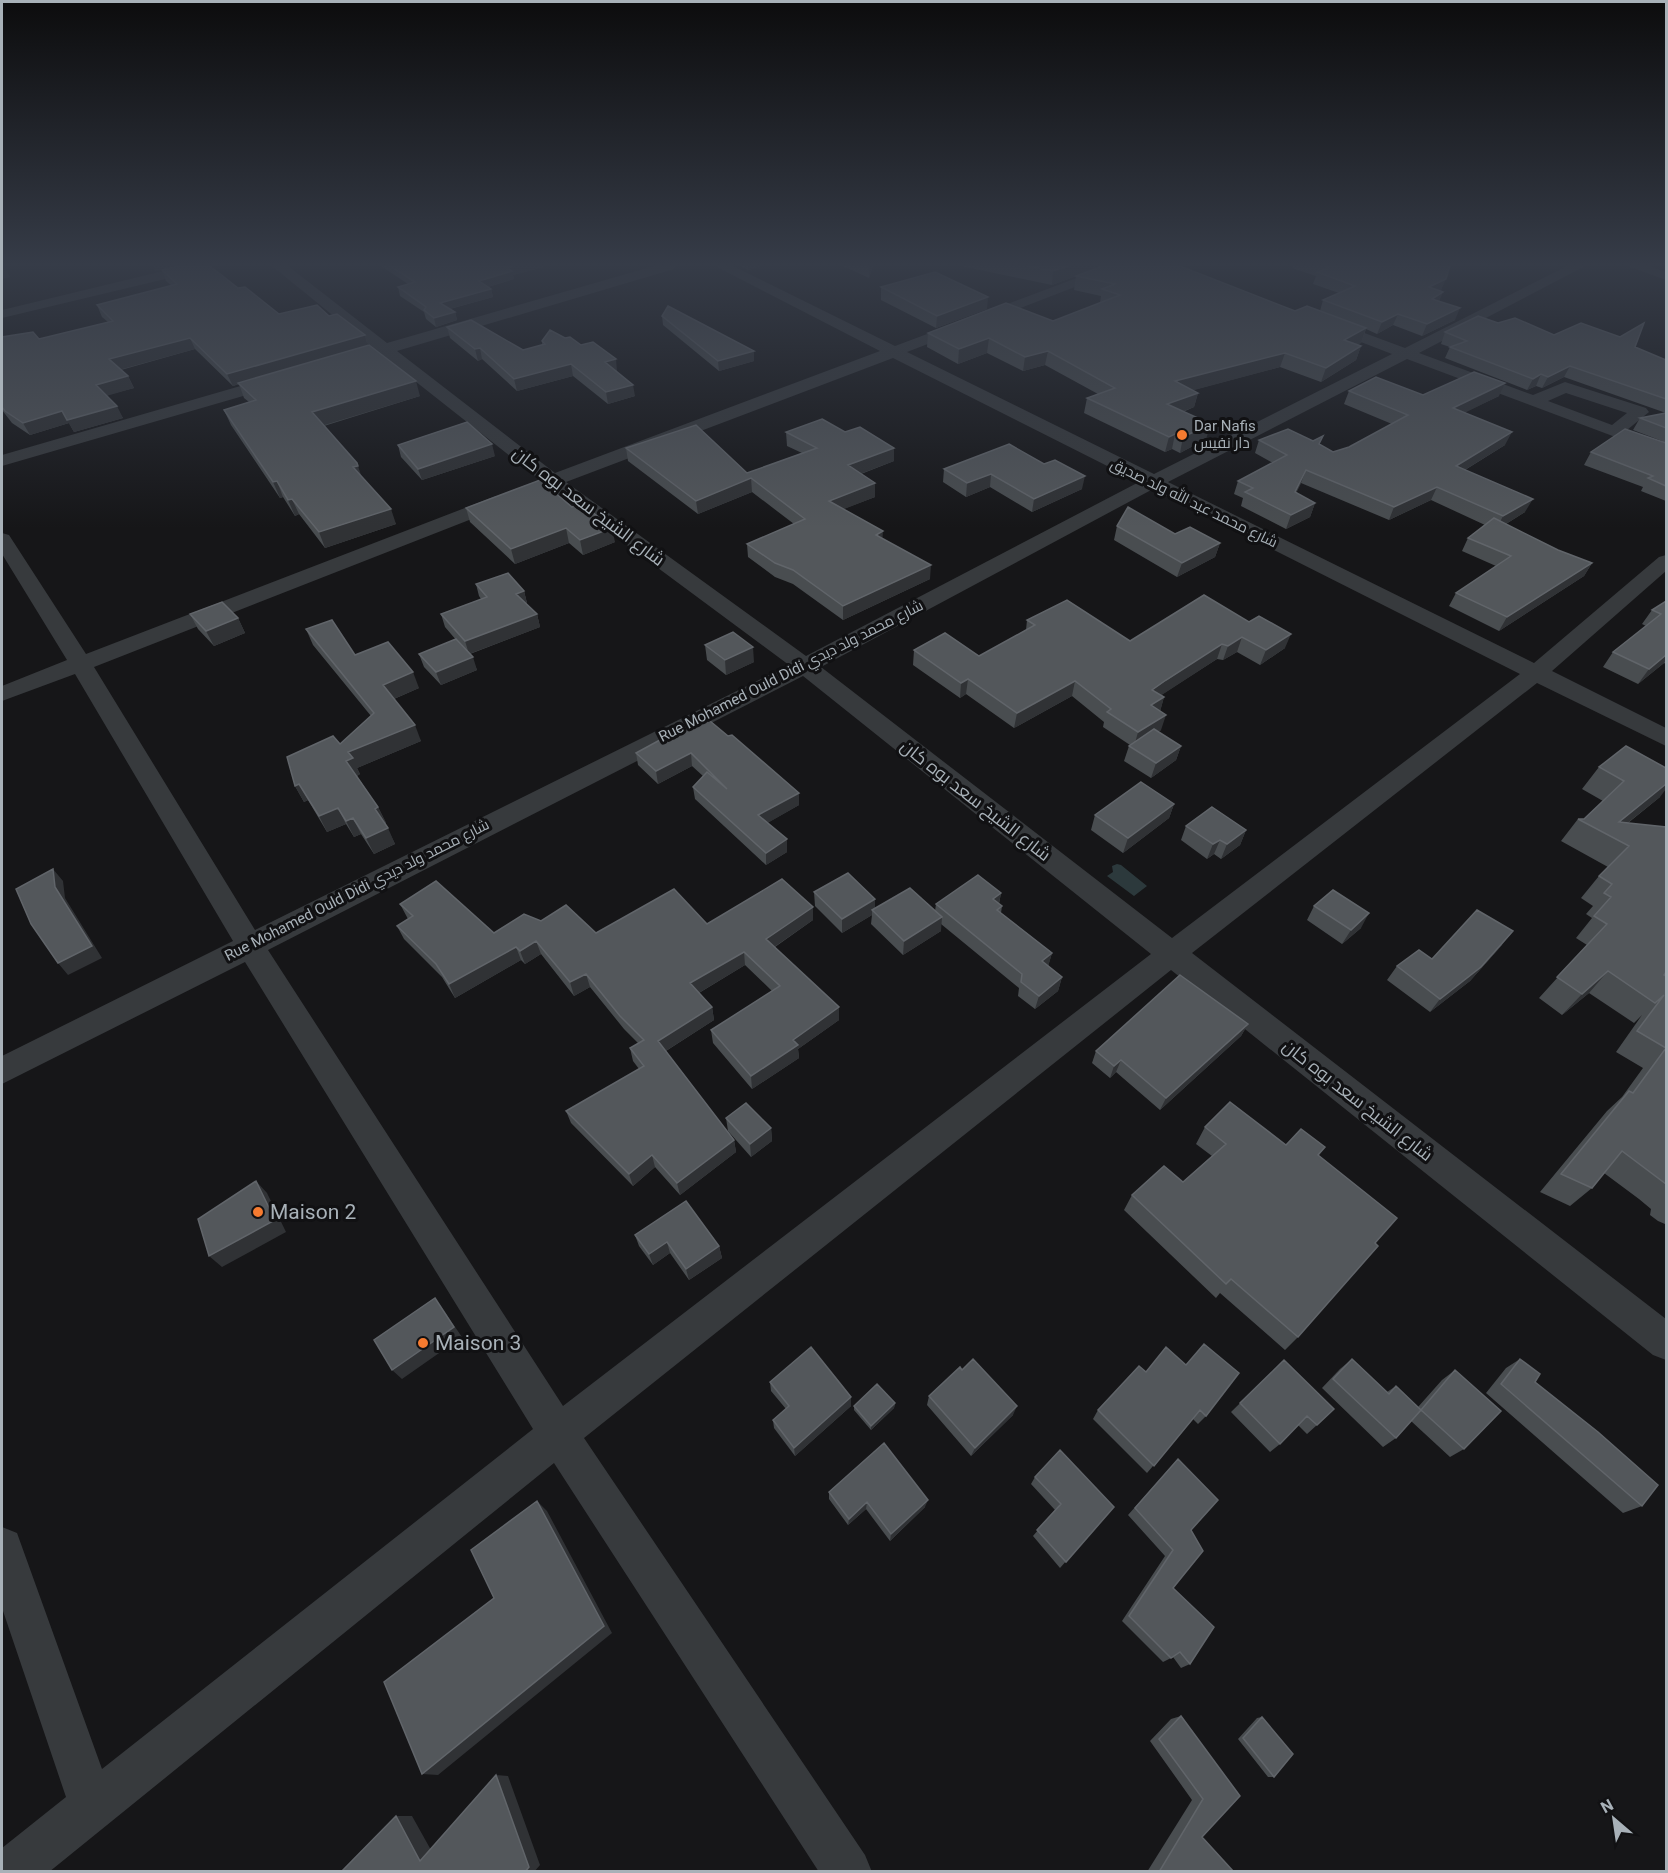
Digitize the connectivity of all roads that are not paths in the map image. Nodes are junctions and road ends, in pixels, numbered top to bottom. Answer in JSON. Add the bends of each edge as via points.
{"nodes":[{"id":1,"x":377,"y":353,"type":"edge"},
{"id":2,"x":887,"y":353,"type":"edge"},
{"id":3,"x":894,"y":353,"type":"edge"},
{"id":4,"x":1405,"y":354,"type":"joint"},
{"id":5,"x":296,"y":375,"type":"edge"},
{"id":6,"x":1532,"y":402,"type":"junction"},
{"id":7,"x":1613,"y":432,"type":"junction"},
{"id":8,"x":1666,"y":451,"type":"edge"},
{"id":9,"x":2,"y":461,"type":"edge"},
{"id":10,"x":553,"y":481,"type":"junction"},
{"id":11,"x":1153,"y":482,"type":"junction"},
{"id":12,"x":2,"y":539,"type":"edge"},
{"id":13,"x":1663,"y":568,"type":"edge"},
{"id":14,"x":81,"y":664,"type":"junction"},
{"id":15,"x":805,"y":666,"type":"junction"},
{"id":16,"x":1537,"y":672,"type":"junction"},
{"id":17,"x":2,"y":694,"type":"edge"},
{"id":18,"x":1666,"y":738,"type":"edge"},
{"id":19,"x":249,"y":944,"type":"junction"},
{"id":20,"x":1171,"y":954,"type":"junction"},
{"id":21,"x":2,"y":1071,"type":"edge"},
{"id":22,"x":1666,"y":1342,"type":"edge"},
{"id":23,"x":558,"y":1434,"type":"junction"},
{"id":24,"x":2,"y":1548,"type":"edge"},
{"id":25,"x":93,"y":1806,"type":"junction"},
{"id":26,"x":10,"y":1872,"type":"edge"},
{"id":27,"x":848,"y":1872,"type":"edge"}],
"edges":[{"from":1,"to":10,"type":"street","name":"شارع الشيخ سعد بوه كان"},
{"from":2,"to":10,"type":"street"},
{"from":3,"to":11,"type":"street","name":"شارع محمد عبد الله ولد صديق"},
{"from":4,"to":6,"type":"street"},
{"from":4,"to":11,"type":"street","name":"Rue Mohamed Ould Didi شارع محمد ولد ديدي"},
{"from":5,"to":9,"type":"street"},
{"from":6,"to":7,"type":"street"},
{"from":6,"to":7,"type":"street","via":[[1565,387],[1640,412]]},
{"from":7,"to":8,"type":"street"},
{"from":10,"to":14,"type":"street"},
{"from":10,"to":15,"type":"street","name":"شارع الشيخ سعد بوه كان"},
{"from":11,"to":15,"type":"street","name":"Rue Mohamed Ould Didi شارع محمد ولد ديدي"},
{"from":11,"to":16,"type":"street","name":"شارع محمد عبد الله ولد صديق"},
{"from":12,"to":14,"type":"street"},
{"from":13,"to":16,"type":"street"},
{"from":14,"to":17,"type":"street"},
{"from":14,"to":19,"type":"street"},
{"from":15,"to":19,"type":"street","name":"Rue Mohamed Ould Didi شارع محمد ولد ديدي"},
{"from":15,"to":20,"type":"street","name":"شارع الشيخ سعد بوه كان"},
{"from":16,"to":18,"type":"street","name":"شارع محمد عبد الله ولد صديق"},
{"from":16,"to":20,"type":"street"},
{"from":19,"to":21,"type":"street","name":"Rue Mohamed Ould Didi شارع محمد ولد ديدي"},
{"from":19,"to":23,"type":"street"},
{"from":20,"to":22,"type":"street","name":"شارع الشيخ سعد بوه كان"},
{"from":20,"to":23,"type":"street"},
{"from":23,"to":25,"type":"street"},
{"from":23,"to":27,"type":"street"},
{"from":24,"to":25,"type":"street"},
{"from":25,"to":26,"type":"street"}]}
